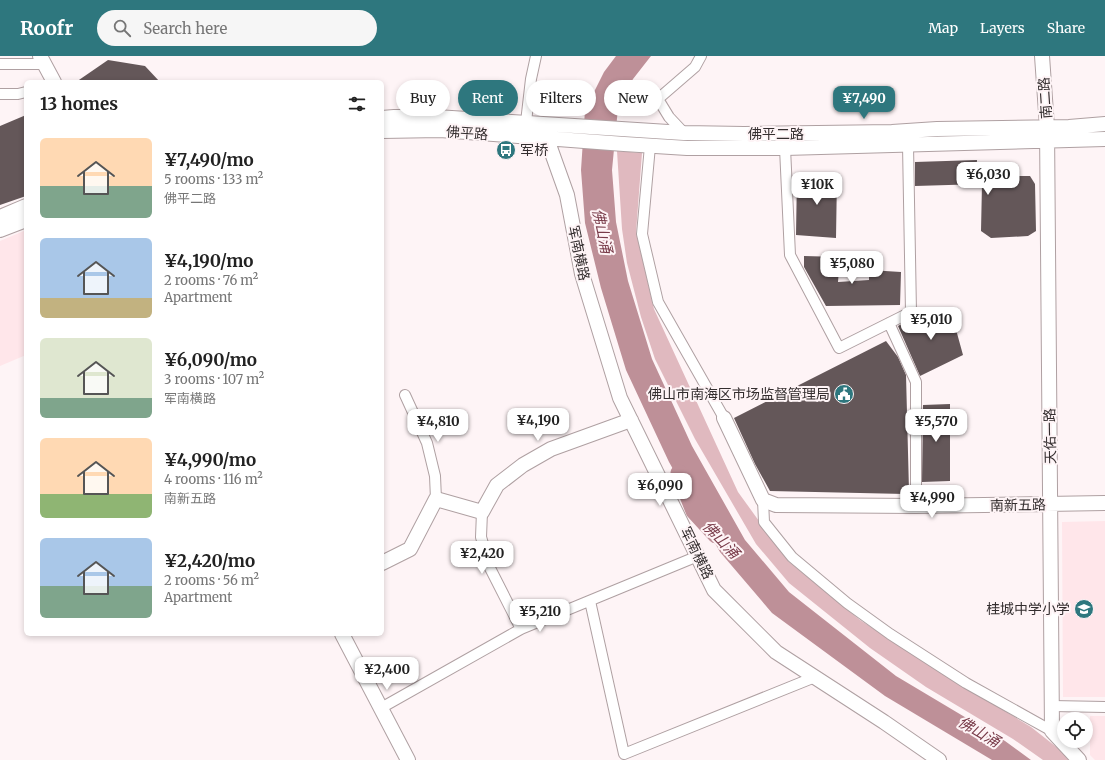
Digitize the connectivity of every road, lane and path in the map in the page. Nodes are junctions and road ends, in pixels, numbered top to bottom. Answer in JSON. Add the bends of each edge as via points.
{"nodes":[{"id":1,"x":536,"y":56,"type":"edge"},
{"id":2,"x":701,"y":56,"type":"edge"},
{"id":3,"x":1042,"y":56,"type":"edge"},
{"id":4,"x":42,"y":60,"type":"edge"},
{"id":5,"x":0,"y":64,"type":"edge"},
{"id":6,"x":53,"y":80,"type":"edge"},
{"id":7,"x":24,"y":92,"type":"edge"},
{"id":8,"x":0,"y":94,"type":"edge"},
{"id":9,"x":384,"y":118,"type":"edge"},
{"id":10,"x":526,"y":122,"type":"junction"},
{"id":11,"x":1105,"y":124,"type":"edge"},
{"id":12,"x":566,"y":125,"type":"joint"},
{"id":13,"x":384,"y":131,"type":"edge"},
{"id":14,"x":684,"y":133,"type":"junction"},
{"id":15,"x":1047,"y":134,"type":"junction"},
{"id":16,"x":547,"y":139,"type":"junction"},
{"id":17,"x":1105,"y":139,"type":"edge"},
{"id":18,"x":624,"y":144,"type":"joint"},
{"id":19,"x":908,"y":145,"type":"junction"},
{"id":20,"x":650,"y":146,"type":"junction"},
{"id":21,"x":785,"y":148,"type":"junction"},
{"id":22,"x":24,"y":207,"type":"edge"},
{"id":23,"x":0,"y":217,"type":"edge"},
{"id":24,"x":24,"y":221,"type":"edge"},
{"id":25,"x":0,"y":230,"type":"edge"},
{"id":26,"x":889,"y":323,"type":"junction"},
{"id":27,"x":405,"y":395,"type":"dead end"},
{"id":28,"x":724,"y":418,"type":"joint"},
{"id":29,"x":630,"y":420,"type":"junction"},
{"id":30,"x":436,"y":500,"type":"junction"},
{"id":31,"x":763,"y":500,"type":"junction"},
{"id":32,"x":1105,"y":503,"type":"edge"},
{"id":33,"x":1051,"y":505,"type":"junction"},
{"id":34,"x":916,"y":506,"type":"junction"},
{"id":35,"x":482,"y":512,"type":"junction"},
{"id":36,"x":698,"y":556,"type":"junction"},
{"id":37,"x":384,"y":562,"type":"edge"},
{"id":38,"x":590,"y":601,"type":"junction"},
{"id":39,"x":521,"y":629,"type":"junction"},
{"id":40,"x":343,"y":636,"type":"edge"},
{"id":41,"x":815,"y":677,"type":"junction"},
{"id":42,"x":1052,"y":706,"type":"junction"},
{"id":43,"x":1105,"y":707,"type":"edge"},
{"id":44,"x":381,"y":708,"type":"junction"},
{"id":45,"x":1052,"y":731,"type":"junction"},
{"id":46,"x":408,"y":760,"type":"edge"},
{"id":47,"x":939,"y":760,"type":"edge"},
{"id":48,"x":1079,"y":760,"type":"edge"}],
"edges":[{"from":1,"to":10,"type":"street"},
{"from":2,"to":14,"type":"street","via":[[695,67],[658,99],[669,117]]},
{"from":3,"to":15,"type":"street","name":"南二路"},
{"from":4,"to":5,"type":"street"},
{"from":4,"to":6,"type":"street"},
{"from":7,"to":8,"type":"street"},
{"from":9,"to":10,"type":"street","name":"佛平路","via":[[436,117]]},
{"from":10,"to":12,"type":"street","name":"佛平路"},
{"from":11,"to":15,"type":"street","name":"佛平二路"},
{"from":12,"to":14,"type":"street","name":"佛平二路"},
{"from":13,"to":16,"type":"street","name":"佛平路","via":[[440,130]]},
{"from":14,"to":15,"type":"street","name":"佛平二路","via":[[870,133],[937,129]]},
{"from":15,"to":17,"type":"street","name":"佛平二路"},
{"from":15,"to":19,"type":"street","name":"佛平二路"},
{"from":15,"to":33,"type":"street","name":"天佑一路"},
{"from":16,"to":18,"type":"street","name":"佛平路"},
{"from":16,"to":29,"type":"street","name":"军南横路","via":[[567,196],[582,274],[600,336],[620,398]]},
{"from":18,"to":20,"type":"street","name":"佛平二路"},
{"from":19,"to":21,"type":"street","name":"佛平二路"},
{"from":19,"to":26,"type":"street","via":[[911,312]]},
{"from":20,"to":21,"type":"street","name":"佛平二路"},
{"from":20,"to":28,"type":"street","via":[[642,234],[658,302]]},
{"from":21,"to":26,"type":"street","via":[[790,255],[839,348]]},
{"from":22,"to":23,"type":"street"},
{"from":24,"to":25,"type":"street"},
{"from":26,"to":34,"type":"street","via":[[916,382]]},
{"from":27,"to":30,"type":"street","via":[[427,443],[435,476]]},
{"from":28,"to":31,"type":"street"},
{"from":29,"to":35,"type":"street","via":[[551,449],[522,465],[497,485]]},
{"from":29,"to":36,"type":"street","name":"军南横路"},
{"from":30,"to":35,"type":"street"},
{"from":30,"to":37,"type":"street","via":[[410,550]]},
{"from":31,"to":34,"type":"street","name":"南新五路","via":[[776,505]]},
{"from":31,"to":45,"type":"street","via":[[764,522],[792,557],[847,603],[966,683]]},
{"from":32,"to":33,"type":"street","name":"南新五路"},
{"from":33,"to":34,"type":"street","name":"南新五路"},
{"from":33,"to":42,"type":"street","name":"天佑一路"},
{"from":35,"to":39,"type":"street","via":[[481,537],[490,568]]},
{"from":36,"to":38,"type":"street"},
{"from":36,"to":41,"type":"street","name":"军南横路","via":[[714,590],[776,652]]},
{"from":38,"to":39,"type":"street"},
{"from":38,"to":41,"type":"street","via":[[624,754]]},
{"from":39,"to":44,"type":"street"},
{"from":40,"to":44,"type":"street"},
{"from":41,"to":47,"type":"street","name":"军南横路"},
{"from":42,"to":43,"type":"street"},
{"from":42,"to":45,"type":"street","name":"天佑一路"},
{"from":44,"to":46,"type":"street"},
{"from":45,"to":48,"type":"street"}]}
